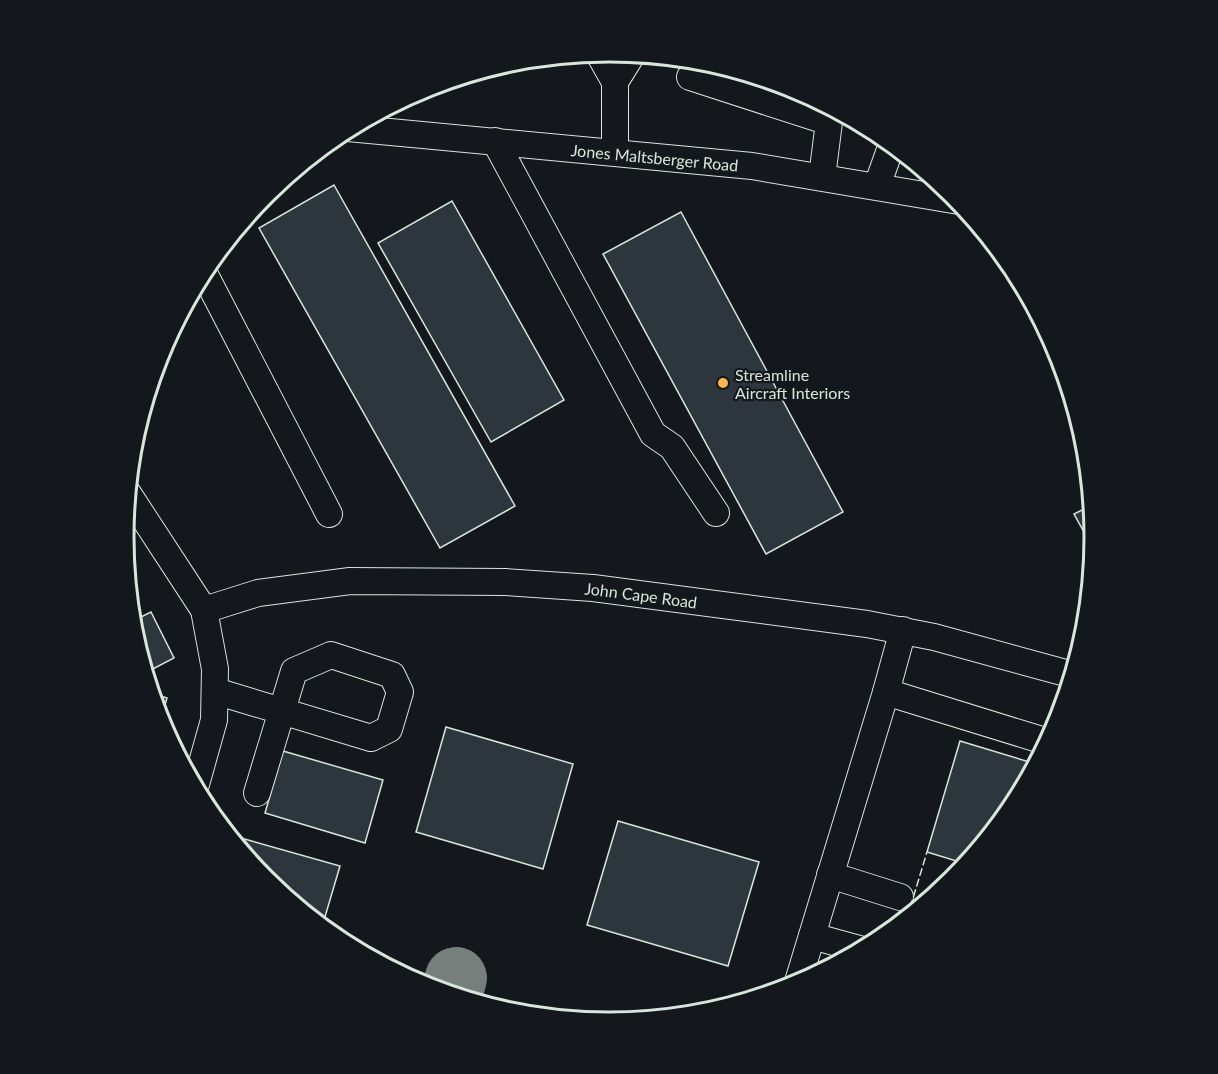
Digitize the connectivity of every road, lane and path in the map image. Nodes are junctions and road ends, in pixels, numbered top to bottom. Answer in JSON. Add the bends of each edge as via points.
{"nodes":[{"id":1,"x":604,"y":62,"type":"edge"},
{"id":2,"x":627,"y":63,"type":"edge"},
{"id":3,"x":690,"y":76,"type":"dead end"},
{"id":4,"x":615,"y":82,"type":"junction"},
{"id":5,"x":364,"y":129,"type":"edge"},
{"id":6,"x":495,"y":141,"type":"junction"},
{"id":7,"x":615,"y":153,"type":"junction"},
{"id":8,"x":889,"y":153,"type":"edge"},
{"id":9,"x":822,"y":177,"type":"junction"},
{"id":10,"x":877,"y":186,"type":"junction"},
{"id":11,"x":942,"y":198,"type":"edge"},
{"id":12,"x":208,"y":281,"type":"edge"},
{"id":13,"x":135,"y":503,"type":"edge"},
{"id":14,"x":716,"y":513,"type":"dead end"},
{"id":15,"x":329,"y":514,"type":"dead end"},
{"id":16,"x":204,"y":610,"type":"junction"},
{"id":17,"x":903,"y":630,"type":"junction"},
{"id":18,"x":1064,"y":673,"type":"edge"},
{"id":19,"x":215,"y":691,"type":"junction"},
{"id":20,"x":886,"y":692,"type":"junction"},
{"id":21,"x":1039,"y":739,"type":"edge"},
{"id":22,"x":198,"y":777,"type":"edge"},
{"id":23,"x":257,"y":793,"type":"dead end"},
{"id":24,"x":830,"y":875,"type":"junction"},
{"id":25,"x":900,"y":897,"type":"dead end"},
{"id":26,"x":812,"y":936,"type":"junction"},
{"id":27,"x":851,"y":947,"type":"edge"},
{"id":28,"x":801,"y":971,"type":"edge"}],
"edges":[{"from":1,"to":4,"type":"street"},
{"from":2,"to":4,"type":"street"},
{"from":3,"to":9,"type":"street","via":[[829,122]]},
{"from":4,"to":7,"type":"street"},
{"from":5,"to":6,"type":"street","name":"Jones Maltsberger Road"},
{"from":6,"to":7,"type":"street","name":"Jones Maltsberger Road"},
{"from":6,"to":14,"type":"street","via":[[653,434],[672,447]]},
{"from":7,"to":9,"type":"street","name":"Jones Maltsberger Road"},
{"from":8,"to":10,"type":"street"},
{"from":9,"to":10,"type":"street","name":"Jones Maltsberger Road"},
{"from":10,"to":11,"type":"street","name":"Jones Maltsberger Road"},
{"from":12,"to":15,"type":"street"},
{"from":13,"to":16,"type":"street"},
{"from":16,"to":17,"type":"street","name":"John Cape Road","via":[[258,593],[350,581],[505,582],[643,593]]},
{"from":16,"to":19,"type":"street"},
{"from":17,"to":18,"type":"street","name":"John Cape Road"},
{"from":17,"to":20,"type":"street"},
{"from":19,"to":22,"type":"street","via":[[214,720]]},
{"from":19,"to":23,"type":"street","via":[[283,711]]},
{"from":20,"to":21,"type":"street"},
{"from":20,"to":24,"type":"street"},
{"from":24,"to":25,"type":"street"},
{"from":24,"to":26,"type":"street"},
{"from":26,"to":27,"type":"street"},
{"from":26,"to":28,"type":"street"}]}
